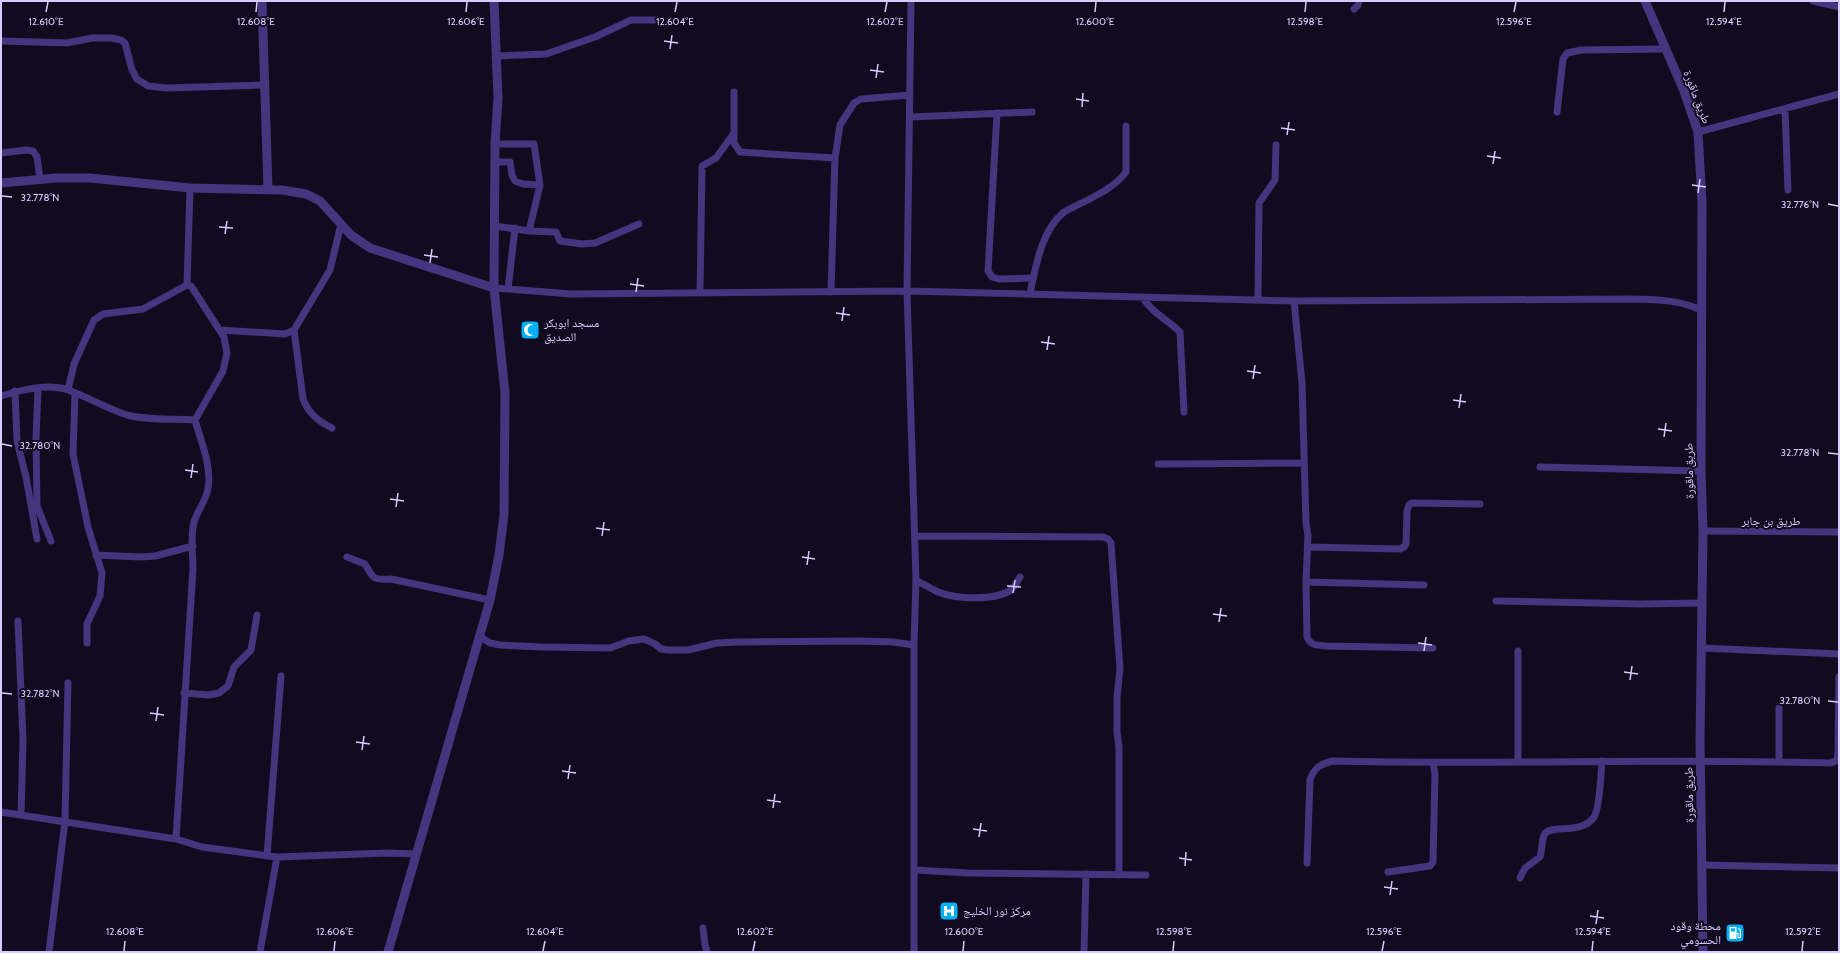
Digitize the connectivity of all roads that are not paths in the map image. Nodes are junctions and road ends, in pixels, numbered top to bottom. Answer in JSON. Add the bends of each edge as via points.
{"nodes":[{"id":1,"x":262,"y":1,"type":"edge"},
{"id":2,"x":494,"y":1,"type":"edge"},
{"id":3,"x":911,"y":1,"type":"edge"},
{"id":4,"x":1359,"y":1,"type":"edge"},
{"id":5,"x":1645,"y":1,"type":"edge"},
{"id":6,"x":1813,"y":1,"type":"edge"},
{"id":7,"x":1839,"y":7,"type":"edge"},
{"id":8,"x":1354,"y":10,"type":"dead end"},
{"id":9,"x":662,"y":20,"type":"dead end"},
{"id":10,"x":3,"y":41,"type":"dead end"},
{"id":11,"x":1665,"y":49,"type":"junction"},
{"id":12,"x":496,"y":56,"type":"junction"},
{"id":13,"x":265,"y":85,"type":"junction"},
{"id":14,"x":734,"y":92,"type":"dead end"},
{"id":15,"x":1839,"y":94,"type":"edge"},
{"id":16,"x":910,"y":95,"type":"junction"},
{"id":17,"x":1785,"y":108,"type":"junction"},
{"id":18,"x":1032,"y":112,"type":"dead end"},
{"id":19,"x":1557,"y":112,"type":"dead end"},
{"id":20,"x":997,"y":113,"type":"junction"},
{"id":21,"x":910,"y":117,"type":"junction"},
{"id":22,"x":1126,"y":126,"type":"dead end"},
{"id":23,"x":734,"y":132,"type":"junction"},
{"id":24,"x":1698,"y":132,"type":"junction"},
{"id":25,"x":495,"y":144,"type":"junction"},
{"id":26,"x":1276,"y":145,"type":"dead end"},
{"id":27,"x":1,"y":153,"type":"edge"},
{"id":28,"x":835,"y":158,"type":"junction"},
{"id":29,"x":496,"y":162,"type":"junction"},
{"id":30,"x":40,"y":179,"type":"junction"},
{"id":31,"x":1,"y":183,"type":"edge"},
{"id":32,"x":540,"y":185,"type":"junction"},
{"id":33,"x":190,"y":188,"type":"junction"},
{"id":34,"x":268,"y":189,"type":"junction"},
{"id":35,"x":1788,"y":190,"type":"dead end"},
{"id":36,"x":341,"y":224,"type":"junction"},
{"id":37,"x":639,"y":224,"type":"dead end"},
{"id":38,"x":496,"y":226,"type":"junction"},
{"id":39,"x":515,"y":228,"type":"junction"},
{"id":40,"x":529,"y":231,"type":"junction"},
{"id":41,"x":1033,"y":278,"type":"junction"},
{"id":42,"x":187,"y":285,"type":"junction"},
{"id":43,"x":494,"y":288,"type":"junction"},
{"id":44,"x":508,"y":289,"type":"junction"},
{"id":45,"x":907,"y":291,"type":"junction"},
{"id":46,"x":831,"y":292,"type":"junction"},
{"id":47,"x":700,"y":293,"type":"junction"},
{"id":48,"x":1030,"y":293,"type":"junction"},
{"id":49,"x":1144,"y":298,"type":"junction"},
{"id":50,"x":1258,"y":300,"type":"junction"},
{"id":51,"x":1294,"y":301,"type":"junction"},
{"id":52,"x":1701,"y":310,"type":"junction"},
{"id":53,"x":220,"y":330,"type":"junction"},
{"id":54,"x":294,"y":330,"type":"junction"},
{"id":55,"x":38,"y":388,"type":"junction"},
{"id":56,"x":68,"y":390,"type":"junction"},
{"id":57,"x":15,"y":391,"type":"junction"},
{"id":58,"x":75,"y":394,"type":"junction"},
{"id":59,"x":1,"y":396,"type":"edge"},
{"id":60,"x":1184,"y":412,"type":"dead end"},
{"id":61,"x":195,"y":420,"type":"junction"},
{"id":62,"x":332,"y":428,"type":"dead end"},
{"id":63,"x":1304,"y":463,"type":"junction"},
{"id":64,"x":1158,"y":464,"type":"dead end"},
{"id":65,"x":1540,"y":467,"type":"dead end"},
{"id":66,"x":1701,"y":471,"type":"junction"},
{"id":67,"x":1480,"y":504,"type":"dead end"},
{"id":68,"x":1703,"y":532,"type":"junction"},
{"id":69,"x":1839,"y":532,"type":"edge"},
{"id":70,"x":915,"y":536,"type":"junction"},
{"id":71,"x":37,"y":539,"type":"dead end"},
{"id":72,"x":51,"y":541,"type":"dead end"},
{"id":73,"x":193,"y":546,"type":"junction"},
{"id":74,"x":1308,"y":547,"type":"junction"},
{"id":75,"x":96,"y":555,"type":"junction"},
{"id":76,"x":347,"y":557,"type":"dead end"},
{"id":77,"x":1020,"y":577,"type":"dead end"},
{"id":78,"x":916,"y":580,"type":"junction"},
{"id":79,"x":1306,"y":582,"type":"junction"},
{"id":80,"x":1424,"y":584,"type":"dead end"},
{"id":81,"x":490,"y":600,"type":"junction"},
{"id":82,"x":1496,"y":601,"type":"dead end"},
{"id":83,"x":1701,"y":603,"type":"junction"},
{"id":84,"x":256,"y":615,"type":"dead end"},
{"id":85,"x":18,"y":621,"type":"dead end"},
{"id":86,"x":479,"y":636,"type":"junction"},
{"id":87,"x":87,"y":643,"type":"dead end"},
{"id":88,"x":914,"y":646,"type":"junction"},
{"id":89,"x":1433,"y":648,"type":"dead end"},
{"id":90,"x":1701,"y":648,"type":"junction"},
{"id":91,"x":1518,"y":651,"type":"dead end"},
{"id":92,"x":1839,"y":654,"type":"edge"},
{"id":93,"x":281,"y":676,"type":"dead end"},
{"id":94,"x":1839,"y":678,"type":"edge"},
{"id":95,"x":68,"y":683,"type":"dead end"},
{"id":96,"x":184,"y":693,"type":"junction"},
{"id":97,"x":1779,"y":708,"type":"dead end"},
{"id":98,"x":1518,"y":761,"type":"junction"},
{"id":99,"x":1602,"y":761,"type":"junction"},
{"id":100,"x":1700,"y":761,"type":"junction"},
{"id":101,"x":1779,"y":761,"type":"junction"},
{"id":102,"x":1433,"y":763,"type":"junction"},
{"id":103,"x":1,"y":812,"type":"edge"},
{"id":104,"x":21,"y":815,"type":"junction"},
{"id":105,"x":65,"y":821,"type":"junction"},
{"id":106,"x":176,"y":840,"type":"junction"},
{"id":107,"x":418,"y":854,"type":"junction"},
{"id":108,"x":267,"y":856,"type":"junction"},
{"id":109,"x":276,"y":857,"type":"junction"},
{"id":110,"x":1307,"y":863,"type":"dead end"},
{"id":111,"x":1702,"y":865,"type":"junction"},
{"id":112,"x":1839,"y":868,"type":"edge"},
{"id":113,"x":915,"y":870,"type":"junction"},
{"id":114,"x":1388,"y":872,"type":"dead end"},
{"id":115,"x":1086,"y":874,"type":"junction"},
{"id":116,"x":1119,"y":875,"type":"junction"},
{"id":117,"x":1146,"y":875,"type":"dead end"},
{"id":118,"x":1520,"y":878,"type":"dead end"},
{"id":119,"x":703,"y":928,"type":"dead end"},
{"id":120,"x":49,"y":952,"type":"edge"},
{"id":121,"x":260,"y":952,"type":"edge"},
{"id":122,"x":388,"y":952,"type":"edge"},
{"id":123,"x":707,"y":952,"type":"edge"},
{"id":124,"x":914,"y":952,"type":"edge"},
{"id":125,"x":1084,"y":952,"type":"edge"},
{"id":126,"x":1703,"y":952,"type":"edge"}],
"edges":[{"from":1,"to":13,"type":"street"},
{"from":2,"to":12,"type":"street"},
{"from":3,"to":16,"type":"street"},
{"from":4,"to":8,"type":"street"},
{"from":5,"to":11,"type":"street","name":"طريق ماقورة"},
{"from":6,"to":7,"type":"street"},
{"from":9,"to":12,"type":"street","via":[[631,20],[595,37],[546,54]]},
{"from":10,"to":13,"type":"street","via":[[67,43],[92,38],[111,38],[125,43],[132,70],[137,79],[148,86],[167,88]]},
{"from":11,"to":19,"type":"street","via":[[1582,50],[1567,53],[1562,59]]},
{"from":11,"to":24,"type":"street","name":"طريق ماقورة","via":[[1684,91]]},
{"from":12,"to":25,"type":"street","via":[[498,98]]},
{"from":13,"to":34,"type":"street"},
{"from":14,"to":23,"type":"street"},
{"from":15,"to":17,"type":"street"},
{"from":16,"to":21,"type":"street"},
{"from":16,"to":28,"type":"street","via":[[861,99],[854,103],[840,125]]},
{"from":17,"to":24,"type":"street"},
{"from":17,"to":35,"type":"street"},
{"from":18,"to":20,"type":"street"},
{"from":20,"to":21,"type":"street"},
{"from":20,"to":41,"type":"street","via":[[988,271],[992,277],[999,279]]},
{"from":21,"to":45,"type":"street"},
{"from":22,"to":41,"type":"street","via":[[1126,172],[1110,186],[1058,217],[1047,234]]},
{"from":23,"to":28,"type":"street","via":[[734,143],[740,152]]},
{"from":23,"to":47,"type":"street","via":[[716,158],[702,166]]},
{"from":24,"to":52,"type":"street","name":"طريق ماقورة","via":[[1702,203]]},
{"from":25,"to":29,"type":"street"},
{"from":25,"to":32,"type":"street","via":[[534,144]]},
{"from":26,"to":50,"type":"street","via":[[1275,180],[1258,203]]},
{"from":27,"to":30,"type":"street","via":[[33,151],[37,157]]},
{"from":28,"to":46,"type":"street"},
{"from":29,"to":32,"type":"street","via":[[510,162],[515,181]]},
{"from":29,"to":38,"type":"street"},
{"from":30,"to":31,"type":"street"},
{"from":30,"to":33,"type":"street","via":[[90,178]]},
{"from":32,"to":40,"type":"street"},
{"from":33,"to":34,"type":"street"},
{"from":33,"to":42,"type":"street"},
{"from":34,"to":36,"type":"street","via":[[314,196]]},
{"from":36,"to":43,"type":"street","via":[[351,235],[370,248]]},
{"from":36,"to":54,"type":"street","via":[[330,270]]},
{"from":37,"to":40,"type":"street","via":[[595,243],[582,244],[560,241],[556,232]]},
{"from":38,"to":39,"type":"street"},
{"from":38,"to":43,"type":"street"},
{"from":39,"to":40,"type":"street"},
{"from":39,"to":44,"type":"street"},
{"from":41,"to":48,"type":"street"},
{"from":42,"to":53,"type":"street","via":[[194,288]]},
{"from":42,"to":56,"type":"street","via":[[143,309],[103,314],[94,320],[74,364]]},
{"from":43,"to":44,"type":"street"},
{"from":43,"to":81,"type":"street","via":[[505,393],[504,514]]},
{"from":44,"to":47,"type":"street","via":[[571,294]]},
{"from":45,"to":46,"type":"street"},
{"from":45,"to":48,"type":"street"},
{"from":45,"to":70,"type":"street"},
{"from":46,"to":47,"type":"street"},
{"from":48,"to":49,"type":"street"},
{"from":49,"to":50,"type":"street"},
{"from":49,"to":60,"type":"street","via":[[1149,308],[1180,332]]},
{"from":50,"to":51,"type":"street"},
{"from":51,"to":52,"type":"street","via":[[1629,298],[1671,300]]},
{"from":51,"to":63,"type":"street","via":[[1302,383]]},
{"from":52,"to":66,"type":"street","name":"طريق ماقورة"},
{"from":53,"to":54,"type":"street","via":[[285,334]]},
{"from":53,"to":61,"type":"street","via":[[225,343],[226,362]]},
{"from":54,"to":62,"type":"street","via":[[307,409],[314,418]]},
{"from":55,"to":56,"type":"street"},
{"from":55,"to":57,"type":"street"},
{"from":55,"to":72,"type":"street","via":[[37,506]]},
{"from":56,"to":58,"type":"street"},
{"from":57,"to":59,"type":"street"},
{"from":57,"to":71,"type":"street","via":[[17,441]]},
{"from":58,"to":61,"type":"street","via":[[128,415]]},
{"from":58,"to":75,"type":"street","via":[[73,454]]},
{"from":61,"to":73,"type":"street","via":[[207,464],[208,479],[206,495],[194,522]]},
{"from":63,"to":64,"type":"street"},
{"from":63,"to":74,"type":"street"},
{"from":65,"to":66,"type":"street"},
{"from":66,"to":68,"type":"street","name":"طريق ماقورة"},
{"from":67,"to":74,"type":"street","via":[[1412,503],[1407,511],[1406,544],[1400,550]]},
{"from":68,"to":69,"type":"street","name":"طريق بن جابر"},
{"from":68,"to":83,"type":"street","name":"طريق ماقورة"},
{"from":70,"to":78,"type":"street"},
{"from":70,"to":116,"type":"street","via":[[1104,537],[1111,543],[1120,669],[1117,697]]},
{"from":73,"to":75,"type":"street","via":[[155,556]]},
{"from":73,"to":96,"type":"street"},
{"from":74,"to":79,"type":"street"},
{"from":75,"to":87,"type":"street","via":[[102,573],[102,585],[97,604],[87,624]]},
{"from":76,"to":81,"type":"street","via":[[365,564],[375,579],[391,579]]},
{"from":77,"to":78,"type":"street","via":[[1012,589],[992,597],[947,595]]},
{"from":78,"to":88,"type":"street"},
{"from":79,"to":80,"type":"street"},
{"from":79,"to":89,"type":"street","via":[[1307,637],[1314,645]]},
{"from":81,"to":86,"type":"street"},
{"from":82,"to":83,"type":"street"},
{"from":83,"to":90,"type":"street","name":"طريق ماقورة"},
{"from":84,"to":96,"type":"street","via":[[251,650],[234,667],[228,686],[219,693],[209,695]]},
{"from":85,"to":104,"type":"street","via":[[22,740]]},
{"from":86,"to":88,"type":"street","via":[[490,643],[500,645],[542,647],[610,648],[644,639],[668,650],[688,650],[717,643],[738,642],[860,641],[893,642]]},
{"from":86,"to":107,"type":"street"},
{"from":88,"to":113,"type":"street"},
{"from":90,"to":92,"type":"street"},
{"from":90,"to":100,"type":"street","name":"طريق ماقورة"},
{"from":91,"to":98,"type":"street"},
{"from":93,"to":108,"type":"street"},
{"from":94,"to":101,"type":"street","via":[[1837,760],[1831,763]]},
{"from":95,"to":105,"type":"street"},
{"from":96,"to":106,"type":"street"},
{"from":97,"to":101,"type":"street"},
{"from":98,"to":99,"type":"street"},
{"from":98,"to":102,"type":"street"},
{"from":99,"to":100,"type":"street"},
{"from":99,"to":118,"type":"street","via":[[1595,816],[1586,825],[1547,832],[1544,835],[1540,857],[1525,868]]},
{"from":100,"to":101,"type":"street"},
{"from":100,"to":111,"type":"street","name":"طريق ماقورة"},
{"from":102,"to":110,"type":"street","via":[[1333,761],[1317,767],[1310,780]]},
{"from":102,"to":114,"type":"street","via":[[1433,862],[1430,866]]},
{"from":103,"to":104,"type":"street"},
{"from":104,"to":105,"type":"street"},
{"from":105,"to":106,"type":"street"},
{"from":105,"to":120,"type":"street"},
{"from":106,"to":108,"type":"street","via":[[202,847]]},
{"from":107,"to":109,"type":"street"},
{"from":107,"to":122,"type":"street"},
{"from":108,"to":109,"type":"street"},
{"from":109,"to":121,"type":"street"},
{"from":111,"to":112,"type":"street"},
{"from":111,"to":126,"type":"street","name":"طريق ماقورة"},
{"from":113,"to":115,"type":"street"},
{"from":113,"to":124,"type":"street"},
{"from":115,"to":116,"type":"street"},
{"from":115,"to":125,"type":"street"},
{"from":116,"to":117,"type":"street"},
{"from":119,"to":123,"type":"street"}]}
